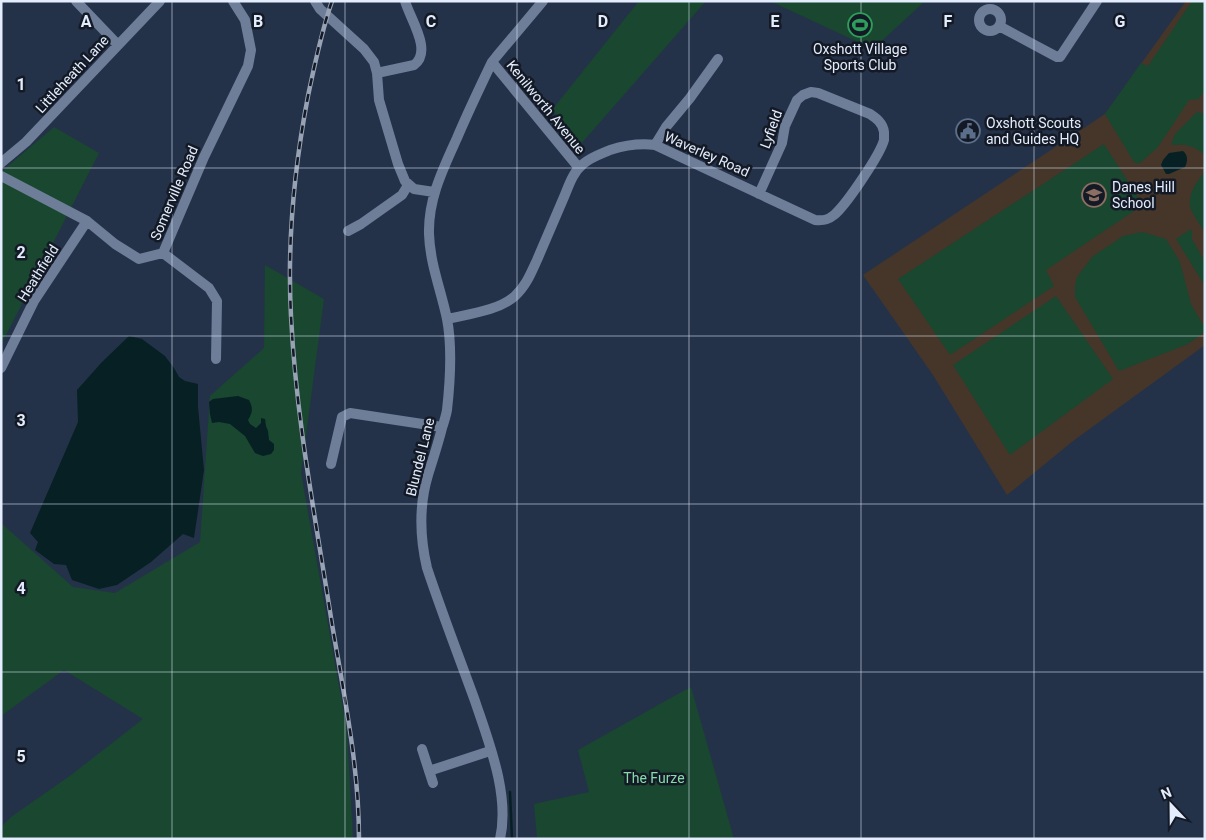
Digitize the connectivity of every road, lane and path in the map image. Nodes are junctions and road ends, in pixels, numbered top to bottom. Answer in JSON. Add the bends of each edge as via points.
{"nodes":[{"id":1,"x":76,"y":1,"type":"edge"},
{"id":2,"x":160,"y":1,"type":"edge"},
{"id":3,"x":233,"y":1,"type":"edge"},
{"id":4,"x":315,"y":1,"type":"edge"},
{"id":5,"x":405,"y":1,"type":"edge"},
{"id":6,"x":543,"y":1,"type":"edge"},
{"id":7,"x":1097,"y":1,"type":"edge"},
{"id":8,"x":999,"y":26,"type":"dead end"},
{"id":9,"x":118,"y":45,"type":"junction"},
{"id":10,"x":494,"y":59,"type":"junction"},
{"id":11,"x":718,"y":59,"type":"dead end"},
{"id":12,"x":377,"y":73,"type":"junction"},
{"id":13,"x":877,"y":119,"type":"joint"},
{"id":14,"x":655,"y":145,"type":"junction"},
{"id":15,"x":1,"y":163,"type":"edge"},
{"id":16,"x":579,"y":168,"type":"junction"},
{"id":17,"x":1,"y":176,"type":"edge"},
{"id":18,"x":408,"y":185,"type":"junction"},
{"id":19,"x":434,"y":192,"type":"junction"},
{"id":20,"x":760,"y":194,"type":"junction"},
{"id":21,"x":87,"y":220,"type":"junction"},
{"id":22,"x":348,"y":232,"type":"dead end"},
{"id":23,"x":163,"y":253,"type":"junction"},
{"id":24,"x":447,"y":320,"type":"junction"},
{"id":25,"x":216,"y":359,"type":"dead end"},
{"id":26,"x":1,"y":368,"type":"edge"},
{"id":27,"x":442,"y":427,"type":"junction"},
{"id":28,"x":331,"y":464,"type":"dead end"},
{"id":29,"x":422,"y":749,"type":"dead end"},
{"id":30,"x":490,"y":751,"type":"junction"},
{"id":31,"x":429,"y":771,"type":"junction"},
{"id":32,"x":433,"y":783,"type":"dead end"},
{"id":33,"x":500,"y":839,"type":"edge"}],
"edges":[{"from":1,"to":9,"type":"street"},
{"from":2,"to":9,"type":"street","name":"Littleheath Lane"},
{"from":3,"to":23,"type":"street","name":"Somerville Road","via":[[245,20],[251,50],[248,66]]},
{"from":4,"to":12,"type":"street","via":[[369,54]]},
{"from":5,"to":12,"type":"street","via":[[421,43],[418,62],[414,66]]},
{"from":6,"to":10,"type":"street","name":"Blundel Lane"},
{"from":7,"to":8,"type":"street","via":[[1057,58]]},
{"from":9,"to":15,"type":"street","name":"Littleheath Lane","via":[[26,142]]},
{"from":10,"to":16,"type":"street","name":"Kenilworth Avenue"},
{"from":10,"to":19,"type":"street","name":"Blundel Lane"},
{"from":11,"to":14,"type":"street"},
{"from":12,"to":18,"type":"street","via":[[384,121]]},
{"from":13,"to":20,"type":"street","name":"Lyfield","via":[[818,93],[804,95],[797,100],[785,126],[782,143]]},
{"from":13,"to":20,"type":"street","name":"Waverley Road","via":[[883,127],[884,140],[865,174],[833,216],[823,221],[815,220]]},
{"from":14,"to":16,"type":"street","name":"Waverley Road","via":[[619,147],[593,157]]},
{"from":14,"to":20,"type":"street","name":"Waverley Road"},
{"from":16,"to":24,"type":"street","name":"Waverley Road","via":[[525,284],[515,296],[493,308]]},
{"from":17,"to":21,"type":"street","name":"Somerville Road"},
{"from":18,"to":19,"type":"street"},
{"from":18,"to":22,"type":"street","via":[[402,195]]},
{"from":19,"to":24,"type":"street","name":"Blundel Lane","via":[[429,220],[430,252]]},
{"from":21,"to":23,"type":"street","name":"Somerville Road","via":[[139,259]]},
{"from":21,"to":26,"type":"street","name":"Heathfield","via":[[34,301]]},
{"from":23,"to":25,"type":"street","via":[[208,288],[217,301]]},
{"from":24,"to":27,"type":"street","name":"Blundel Lane","via":[[449,380]]},
{"from":27,"to":28,"type":"street","via":[[350,413],[342,416]]},
{"from":27,"to":30,"type":"street","name":"Blundel Lane","via":[[423,495],[423,553]]},
{"from":29,"to":31,"type":"street"},
{"from":30,"to":31,"type":"street"},
{"from":30,"to":33,"type":"street","name":"Blundel Lane","via":[[502,803]]},
{"from":31,"to":32,"type":"street"}]}
